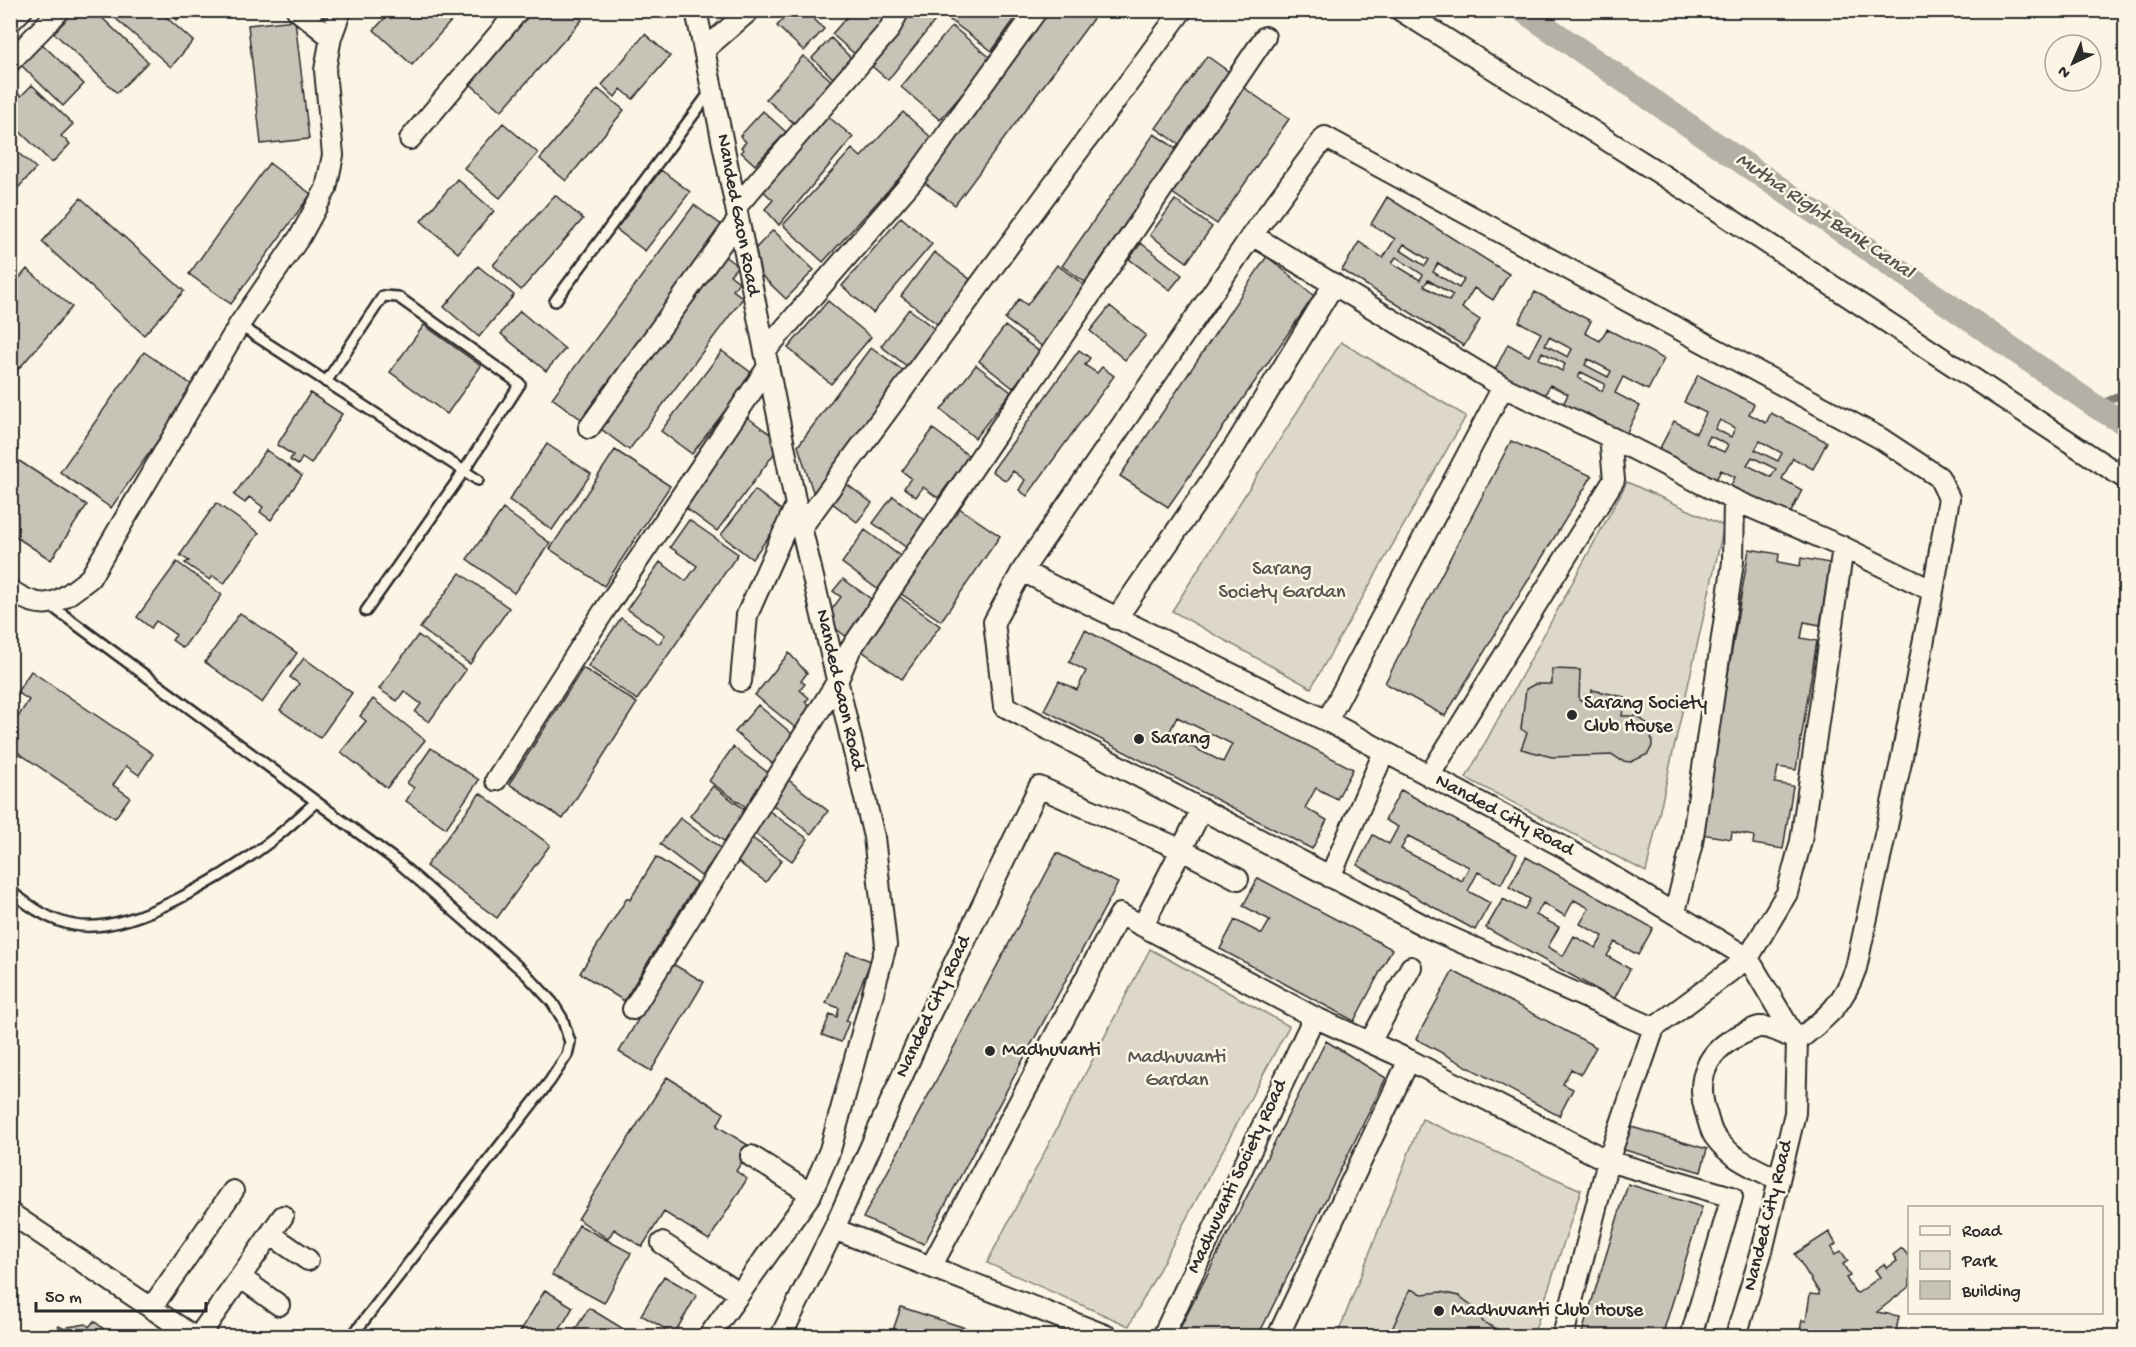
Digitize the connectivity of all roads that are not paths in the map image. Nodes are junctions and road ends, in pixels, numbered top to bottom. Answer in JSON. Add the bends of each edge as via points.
{"nodes":[{"id":1,"x":22,"y":10,"type":"edge"},
{"id":2,"x":60,"y":10,"type":"edge"},
{"id":3,"x":297,"y":10,"type":"edge"},
{"id":4,"x":341,"y":10,"type":"edge"},
{"id":5,"x":519,"y":10,"type":"edge"},
{"id":6,"x":696,"y":10,"type":"edge"},
{"id":7,"x":750,"y":10,"type":"edge"},
{"id":8,"x":899,"y":10,"type":"edge"},
{"id":9,"x":1037,"y":10,"type":"edge"},
{"id":10,"x":1182,"y":10,"type":"edge"},
{"id":11,"x":1400,"y":10,"type":"edge"},
{"id":12,"x":10,"y":22,"type":"edge"},
{"id":13,"x":331,"y":37,"type":"junction"},
{"id":14,"x":1265,"y":37,"type":"dead end"},
{"id":15,"x":704,"y":50,"type":"junction"},
{"id":16,"x":10,"y":62,"type":"edge"},
{"id":17,"x":712,"y":89,"type":"junction"},
{"id":18,"x":410,"y":139,"type":"dead end"},
{"id":19,"x":737,"y":214,"type":"junction"},
{"id":20,"x":1252,"y":235,"type":"junction"},
{"id":21,"x":1335,"y":284,"type":"junction"},
{"id":22,"x":555,"y":301,"type":"dead end"},
{"id":23,"x":239,"y":325,"type":"junction"},
{"id":24,"x":766,"y":359,"type":"junction"},
{"id":25,"x":326,"y":381,"type":"junction"},
{"id":26,"x":1503,"y":387,"type":"junction"},
{"id":27,"x":589,"y":428,"type":"dead end"},
{"id":28,"x":1610,"y":437,"type":"junction"},
{"id":29,"x":464,"y":471,"type":"junction"},
{"id":30,"x":2126,"y":479,"type":"edge"},
{"id":31,"x":478,"y":480,"type":"dead end"},
{"id":32,"x":1734,"y":500,"type":"junction"},
{"id":33,"x":796,"y":505,"type":"junction"},
{"id":34,"x":801,"y":528,"type":"junction"},
{"id":35,"x":1843,"y":547,"type":"junction"},
{"id":36,"x":1022,"y":572,"type":"junction"},
{"id":37,"x":10,"y":590,"type":"edge"},
{"id":38,"x":1934,"y":591,"type":"junction"},
{"id":39,"x":50,"y":605,"type":"junction"},
{"id":40,"x":366,"y":611,"type":"dead end"},
{"id":41,"x":1116,"y":620,"type":"junction"},
{"id":42,"x":741,"y":681,"type":"dead end"},
{"id":43,"x":837,"y":682,"type":"junction"},
{"id":44,"x":1327,"y":722,"type":"junction"},
{"id":45,"x":1384,"y":752,"type":"junction"},
{"id":46,"x":1429,"y":776,"type":"junction"},
{"id":47,"x":496,"y":780,"type":"dead end"},
{"id":48,"x":316,"y":802,"type":"junction"},
{"id":49,"x":1202,"y":809,"type":"junction"},
{"id":50,"x":1180,"y":849,"type":"junction"},
{"id":51,"x":1330,"y":877,"type":"junction"},
{"id":52,"x":1238,"y":879,"type":"dead end"},
{"id":53,"x":10,"y":891,"type":"edge"},
{"id":54,"x":1675,"y":912,"type":"junction"},
{"id":55,"x":1143,"y":926,"type":"junction"},
{"id":56,"x":1748,"y":958,"type":"junction"},
{"id":57,"x":1411,"y":967,"type":"dead end"},
{"id":58,"x":633,"y":1009,"type":"dead end"},
{"id":59,"x":1314,"y":1017,"type":"junction"},
{"id":60,"x":1654,"y":1028,"type":"junction"},
{"id":61,"x":1797,"y":1041,"type":"junction"},
{"id":62,"x":1370,"y":1042,"type":"junction"},
{"id":63,"x":1409,"y":1060,"type":"junction"},
{"id":64,"x":751,"y":1156,"type":"dead end"},
{"id":65,"x":1608,"y":1161,"type":"junction"},
{"id":66,"x":1779,"y":1180,"type":"junction"},
{"id":67,"x":233,"y":1191,"type":"dead end"},
{"id":68,"x":810,"y":1194,"type":"junction"},
{"id":69,"x":10,"y":1213,"type":"edge"},
{"id":70,"x":283,"y":1216,"type":"dead end"},
{"id":71,"x":834,"y":1229,"type":"junction"},
{"id":72,"x":270,"y":1234,"type":"junction"},
{"id":73,"x":662,"y":1243,"type":"dead end"},
{"id":74,"x":308,"y":1260,"type":"dead end"},
{"id":75,"x":930,"y":1267,"type":"junction"},
{"id":76,"x":240,"y":1277,"type":"junction"},
{"id":77,"x":740,"y":1293,"type":"junction"},
{"id":78,"x":279,"y":1305,"type":"dead end"},
{"id":79,"x":152,"y":1307,"type":"junction"},
{"id":80,"x":193,"y":1336,"type":"edge"},
{"id":81,"x":199,"y":1336,"type":"edge"},
{"id":82,"x":352,"y":1336,"type":"edge"},
{"id":83,"x":709,"y":1336,"type":"edge"},
{"id":84,"x":781,"y":1336,"type":"edge"},
{"id":85,"x":1107,"y":1336,"type":"edge"},
{"id":86,"x":1163,"y":1336,"type":"edge"},
{"id":87,"x":1278,"y":1336,"type":"edge"},
{"id":88,"x":1563,"y":1336,"type":"edge"},
{"id":89,"x":1690,"y":1336,"type":"edge"},
{"id":90,"x":1736,"y":1336,"type":"edge"}],
"edges":[{"from":1,"to":12,"type":"street"},
{"from":2,"to":16,"type":"street"},
{"from":3,"to":13,"type":"street"},
{"from":4,"to":13,"type":"street"},
{"from":5,"to":18,"type":"street"},
{"from":6,"to":15,"type":"street","name":"Nanded Gaon Road"},
{"from":7,"to":15,"type":"street"},
{"from":8,"to":19,"type":"street","via":[[889,30]]},
{"from":9,"to":24,"type":"street","via":[[915,178]]},
{"from":10,"to":34,"type":"street"},
{"from":11,"to":30,"type":"street","via":[[1690,193]]},
{"from":13,"to":23,"type":"street","via":[[325,70],[333,154],[327,189],[301,235]]},
{"from":14,"to":43,"type":"street","via":[[850,650]]},
{"from":15,"to":17,"type":"street","name":"Nanded Gaon Road"},
{"from":17,"to":19,"type":"street","name":"Nanded Gaon Road"},
{"from":17,"to":22,"type":"lane"},
{"from":19,"to":24,"type":"street","name":"Nanded Gaon Road"},
{"from":19,"to":27,"type":"street"},
{"from":20,"to":21,"type":"street"},
{"from":20,"to":36,"type":"street"},
{"from":20,"to":38,"type":"street","via":[[1325,137],[1880,438],[1939,477],[1949,498]]},
{"from":21,"to":26,"type":"street"},
{"from":21,"to":41,"type":"street","via":[[1235,446]]},
{"from":23,"to":25,"type":"lane"},
{"from":23,"to":39,"type":"street","via":[[90,578]]},
{"from":24,"to":33,"type":"street","name":"Nanded Gaon Road"},
{"from":24,"to":47,"type":"street"},
{"from":25,"to":29,"type":"lane"},
{"from":25,"to":29,"type":"lane","via":[[383,296],[398,297],[520,384]]},
{"from":26,"to":28,"type":"street"},
{"from":26,"to":44,"type":"street"},
{"from":28,"to":32,"type":"street"},
{"from":28,"to":46,"type":"street","via":[[1614,480]]},
{"from":29,"to":31,"type":"lane"},
{"from":29,"to":40,"type":"lane"},
{"from":32,"to":35,"type":"street"},
{"from":32,"to":54,"type":"street","via":[[1731,573],[1692,843]]},
{"from":33,"to":34,"type":"street","name":"Nanded Gaon Road"},
{"from":33,"to":42,"type":"street","via":[[747,615]]},
{"from":34,"to":43,"type":"street","name":"Nanded Gaon Road"},
{"from":35,"to":38,"type":"street"},
{"from":35,"to":56,"type":"street","via":[[1801,841],[1787,893]]},
{"from":36,"to":41,"type":"street","name":"Nanded City Road"},
{"from":36,"to":49,"type":"street","via":[[994,622],[1004,706]]},
{"from":37,"to":39,"type":"street","via":[[29,603]]},
{"from":38,"to":61,"type":"street","via":[[1856,968],[1848,992],[1834,1011]]},
{"from":39,"to":48,"type":"lane"},
{"from":41,"to":44,"type":"street","name":"Nanded City Road"},
{"from":43,"to":58,"type":"street"},
{"from":43,"to":68,"type":"street","name":"Nanded Gaon Road","via":[[874,837],[886,945],[830,1150]]},
{"from":44,"to":45,"type":"street","name":"Nanded City Road"},
{"from":45,"to":46,"type":"street","name":"Nanded City Road"},
{"from":45,"to":51,"type":"street"},
{"from":46,"to":54,"type":"street","name":"Nanded City Road"},
{"from":48,"to":53,"type":"lane","via":[[244,861],[132,920],[76,926],[38,912]]},
{"from":48,"to":82,"type":"lane","via":[[398,862],[525,973],[557,1010],[570,1042],[567,1055],[550,1081]]},
{"from":49,"to":50,"type":"street"},
{"from":49,"to":51,"type":"street"},
{"from":50,"to":52,"type":"street"},
{"from":50,"to":55,"type":"street"},
{"from":50,"to":71,"type":"street","name":"Nanded City Road","via":[[1039,787],[928,1018]]},
{"from":51,"to":60,"type":"street","via":[[1427,927]]},
{"from":54,"to":56,"type":"street","name":"Nanded City Road"},
{"from":55,"to":59,"type":"street"},
{"from":55,"to":75,"type":"street","via":[[1120,914]]},
{"from":56,"to":60,"type":"street"},
{"from":56,"to":61,"type":"street","name":"Nanded City Road"},
{"from":57,"to":62,"type":"street"},
{"from":59,"to":62,"type":"street"},
{"from":59,"to":86,"type":"street","name":"Madhuvanti Society Road"},
{"from":60,"to":65,"type":"street"},
{"from":61,"to":66,"type":"street","name":"Nanded City Road","via":[[1795,1113]]},
{"from":61,"to":66,"type":"street","via":[[1780,1031],[1759,1027],[1744,1033],[1724,1043],[1712,1055],[1702,1080],[1702,1102],[1714,1136],[1735,1159]]},
{"from":62,"to":63,"type":"street"},
{"from":63,"to":65,"type":"street"},
{"from":63,"to":87,"type":"street"},
{"from":64,"to":68,"type":"street"},
{"from":65,"to":88,"type":"street"},
{"from":65,"to":89,"type":"street","via":[[1732,1197]]},
{"from":66,"to":90,"type":"street","name":"Nanded City Road"},
{"from":67,"to":79,"type":"street"},
{"from":68,"to":77,"type":"street","name":"Nanded Gaon Road"},
{"from":69,"to":79,"type":"street"},
{"from":70,"to":72,"type":"street"},
{"from":71,"to":75,"type":"street"},
{"from":71,"to":84,"type":"street","name":"Nanded City Road"},
{"from":72,"to":74,"type":"street"},
{"from":72,"to":76,"type":"street"},
{"from":73,"to":77,"type":"street"},
{"from":75,"to":85,"type":"street"},
{"from":76,"to":78,"type":"street"},
{"from":76,"to":81,"type":"street"},
{"from":77,"to":83,"type":"street","name":"Nanded Gaon Road"},
{"from":79,"to":80,"type":"street"}]}
